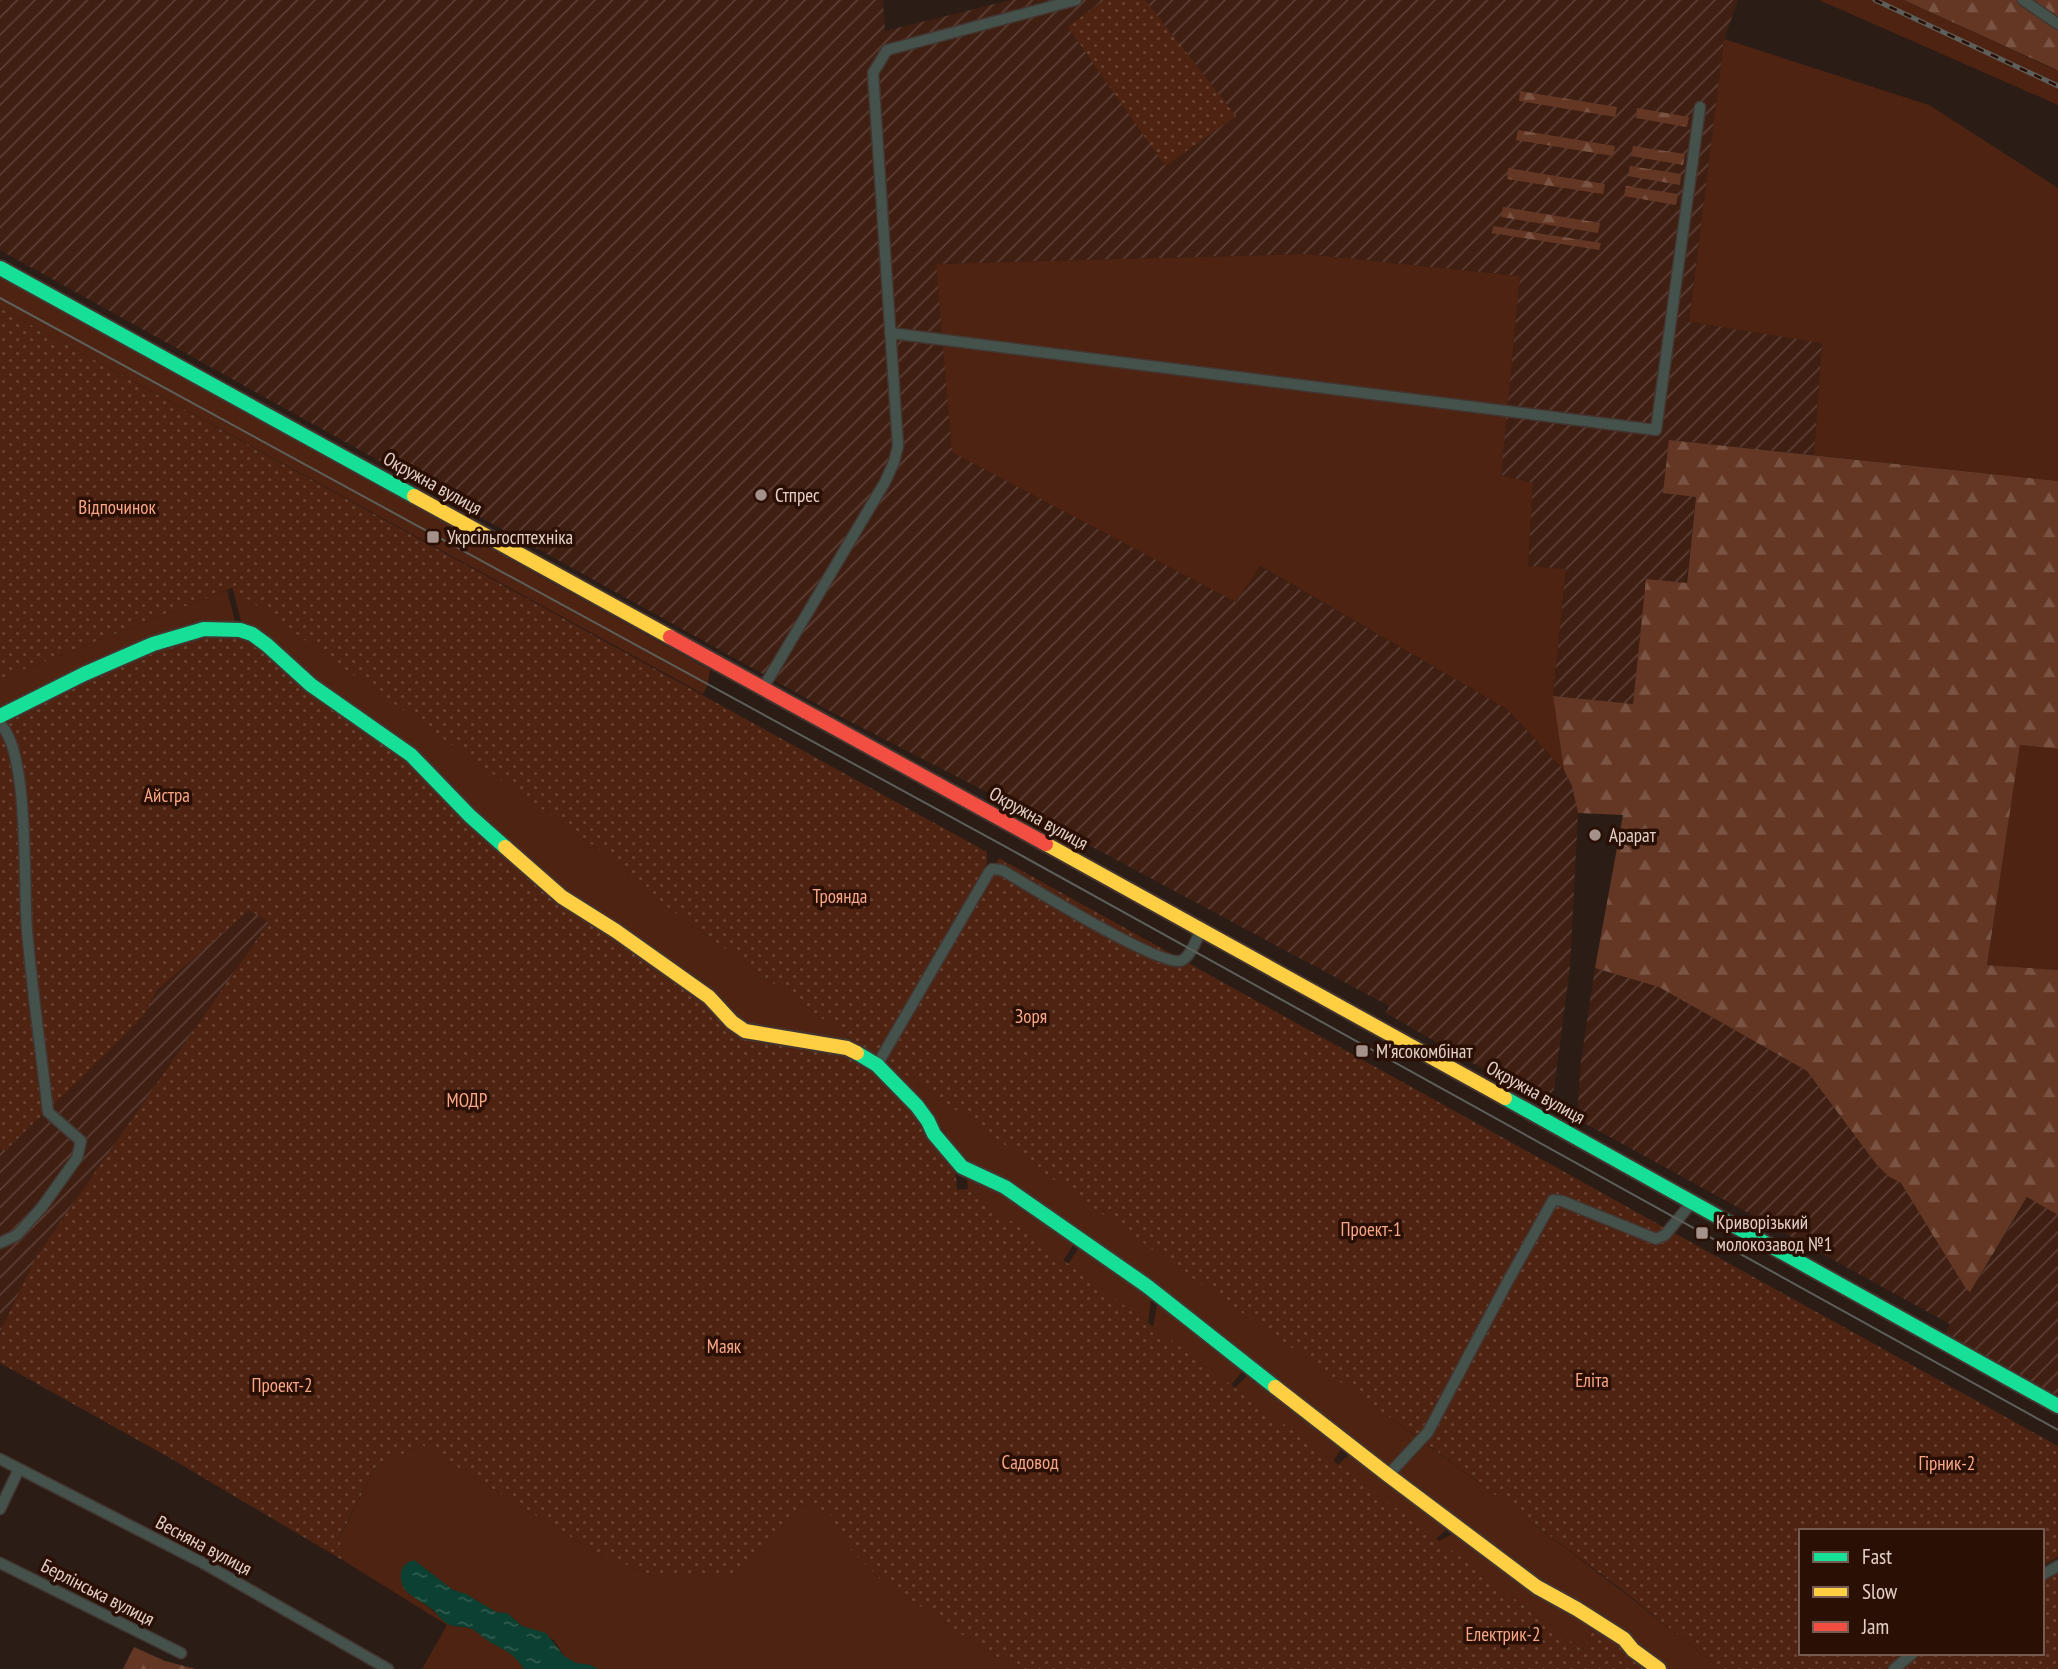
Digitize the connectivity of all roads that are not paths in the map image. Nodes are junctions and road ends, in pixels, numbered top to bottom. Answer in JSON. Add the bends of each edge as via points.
{"nodes":[{"id":1,"x":1076,"y":0,"type":"edge"},
{"id":2,"x":2023,"y":0,"type":"edge"},
{"id":3,"x":2058,"y":24,"type":"edge"},
{"id":4,"x":1700,"y":107,"type":"dead end"},
{"id":5,"x":0,"y":268,"type":"edge"},
{"id":6,"x":890,"y":333,"type":"junction"},
{"id":7,"x":763,"y":688,"type":"junction"},
{"id":8,"x":0,"y":716,"type":"edge"},
{"id":9,"x":0,"y":724,"type":"edge"},
{"id":10,"x":1201,"y":930,"type":"junction"},
{"id":11,"x":877,"y":1065,"type":"junction"},
{"id":12,"x":1693,"y":1201,"type":"junction"},
{"id":13,"x":0,"y":1243,"type":"edge"},
{"id":14,"x":2058,"y":1406,"type":"edge"},
{"id":15,"x":0,"y":1459,"type":"edge"},
{"id":16,"x":19,"y":1469,"type":"junction"},
{"id":17,"x":1388,"y":1475,"type":"junction"},
{"id":18,"x":0,"y":1509,"type":"edge"},
{"id":19,"x":0,"y":1563,"type":"edge"},
{"id":20,"x":181,"y":1653,"type":"dead end"},
{"id":21,"x":1911,"y":1655,"type":"edge"},
{"id":22,"x":388,"y":1669,"type":"edge"},
{"id":23,"x":1659,"y":1669,"type":"edge"},
{"id":24,"x":1894,"y":1669,"type":"edge"}],
"edges":[{"from":1,"to":6,"type":"street","via":[[887,50],[873,73]]},
{"from":2,"to":3,"type":"street"},
{"from":4,"to":6,"type":"street","via":[[1656,430]]},
{"from":5,"to":7,"type":"main road","name":"Окружна вулиця"},
{"from":6,"to":7,"type":"street","via":[[898,446],[894,462]]},
{"from":7,"to":10,"type":"main road","name":"Окружна вулиця"},
{"from":8,"to":11,"type":"main road","via":[[153,644],[204,629],[252,634],[311,685],[411,755],[470,816],[562,897],[709,997],[745,1031],[847,1048]]},
{"from":9,"to":13,"type":"street","via":[[20,781],[27,932],[48,1112],[81,1141],[77,1158],[42,1207],[16,1236]]},
{"from":10,"to":11,"type":"street","via":[[1186,957],[1171,960],[1130,944],[1002,870],[992,869]]},
{"from":10,"to":12,"type":"main road","name":"Окружна вулиця"},
{"from":11,"to":17,"type":"main road","via":[[917,1107],[962,1167],[1005,1187],[1136,1278]]},
{"from":12,"to":14,"type":"main road","name":"Окружна вулиця"},
{"from":12,"to":17,"type":"street","via":[[1665,1236],[1656,1239],[1553,1200],[1428,1432]]},
{"from":15,"to":16,"type":"street","name":"Весняна вулиця"},
{"from":16,"to":18,"type":"street"},
{"from":16,"to":22,"type":"street","name":"Весняна вулиця","via":[[203,1563]]},
{"from":17,"to":23,"type":"main road","via":[[1537,1587],[1624,1639]]},
{"from":19,"to":20,"type":"street","name":"Берлінська вулиця"},
{"from":21,"to":24,"type":"street"}]}
